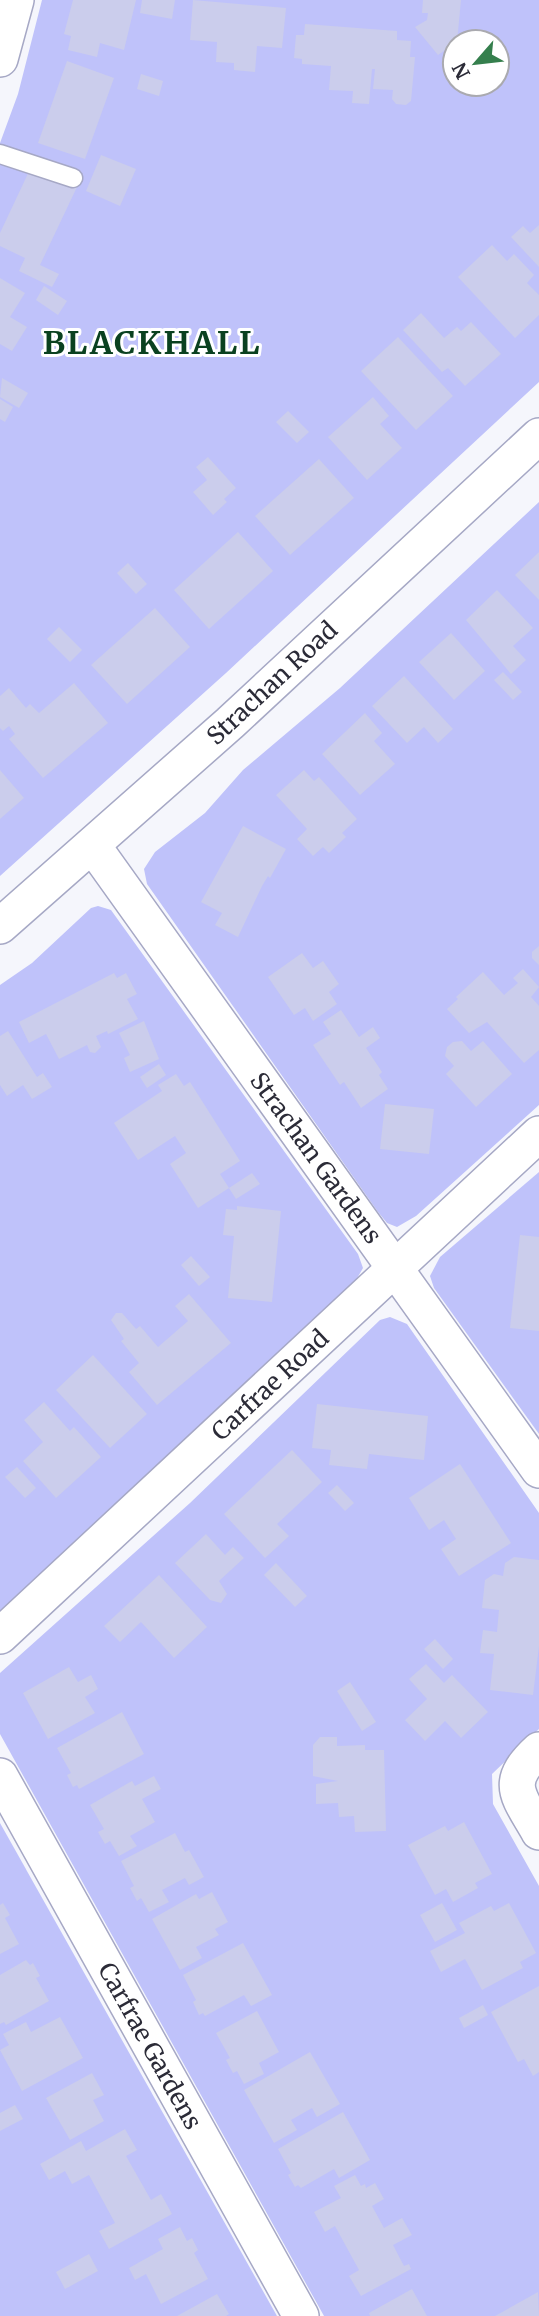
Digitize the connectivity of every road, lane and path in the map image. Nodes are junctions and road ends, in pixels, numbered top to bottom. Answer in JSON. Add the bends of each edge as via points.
{"nodes":[{"id":1,"x":16,"y":0,"type":"edge"},
{"id":2,"x":0,"y":59,"type":"edge"},
{"id":3,"x":0,"y":154,"type":"edge"},
{"id":4,"x":73,"y":178,"type":"dead end"},
{"id":5,"x":539,"y":436,"type":"edge"},
{"id":6,"x":93,"y":846,"type":"junction"},
{"id":7,"x":0,"y":926,"type":"edge"},
{"id":8,"x":539,"y":1133,"type":"edge"},
{"id":9,"x":395,"y":1268,"type":"junction"},
{"id":10,"x":539,"y":1470,"type":"edge"},
{"id":11,"x":0,"y":1636,"type":"edge"},
{"id":12,"x":539,"y":1750,"type":"edge"},
{"id":13,"x":0,"y":1776,"type":"edge"},
{"id":14,"x":539,"y":1832,"type":"edge"},
{"id":15,"x":301,"y":2316,"type":"edge"}],
"edges":[{"from":1,"to":2,"type":"street"},
{"from":3,"to":4,"type":"lane"},
{"from":5,"to":6,"type":"street","name":"Strachan Road"},
{"from":6,"to":7,"type":"street","name":"Strachan Road"},
{"from":6,"to":9,"type":"street","name":"Strachan Gardens"},
{"from":8,"to":9,"type":"street","name":"Carfrae Road"},
{"from":9,"to":10,"type":"street","name":"Strachan Gardens"},
{"from":9,"to":11,"type":"street","name":"Carfrae Road"},
{"from":12,"to":14,"type":"street","via":[[523,1765],[516,1784]]},
{"from":13,"to":15,"type":"street","name":"Carfrae Gardens"}]}
